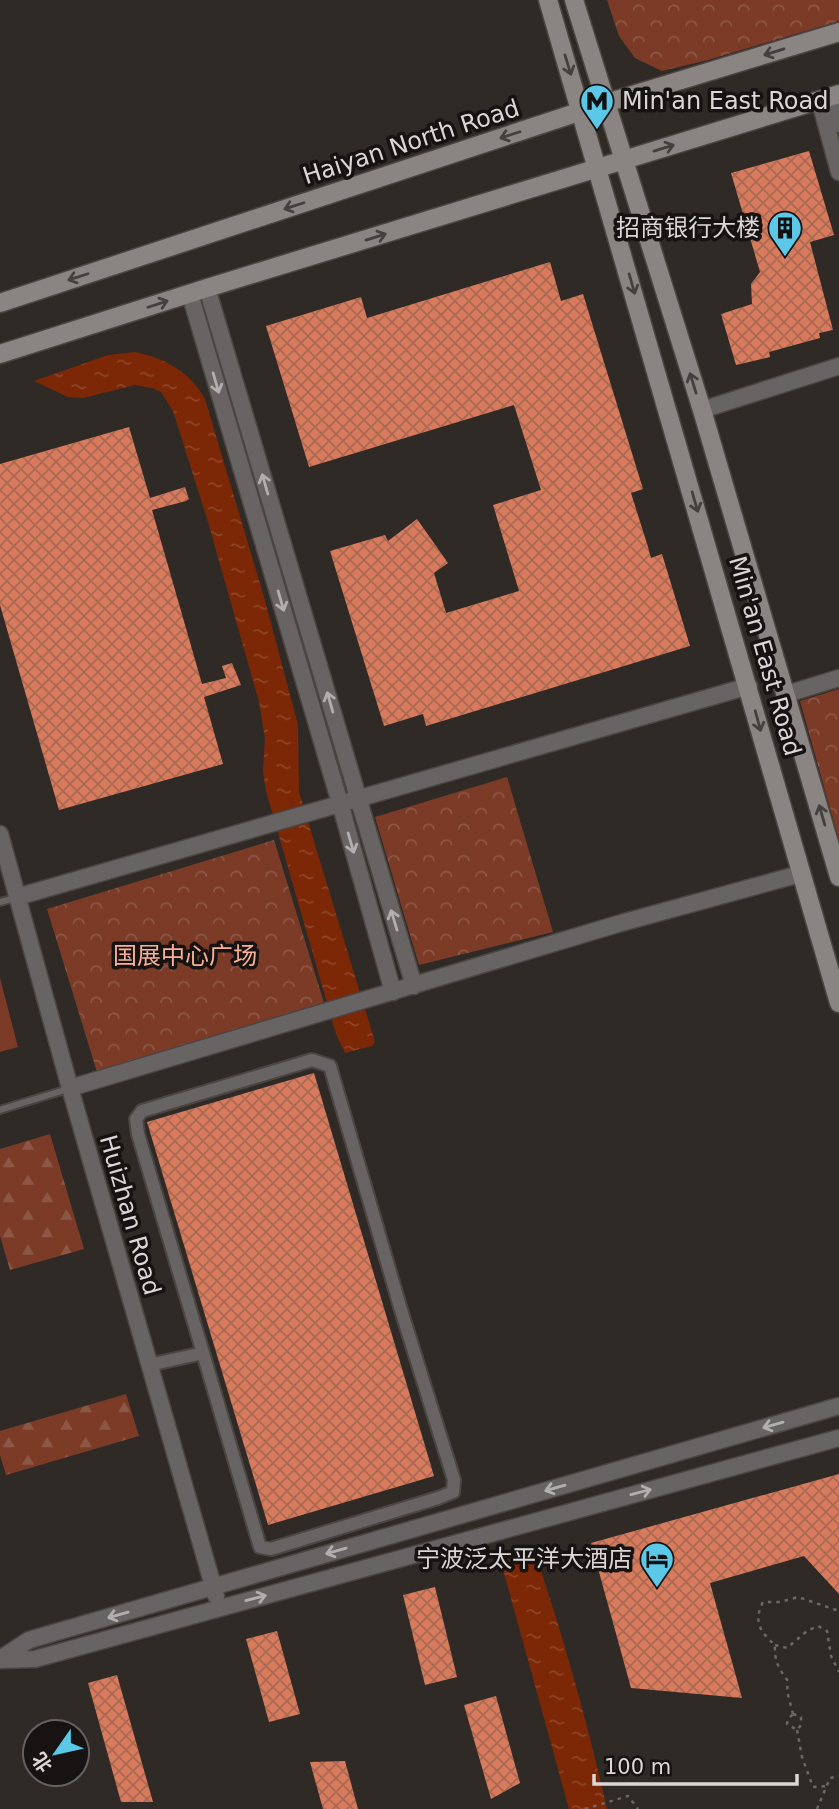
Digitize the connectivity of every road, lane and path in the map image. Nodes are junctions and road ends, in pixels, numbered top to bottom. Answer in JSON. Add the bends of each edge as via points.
{"nodes":[{"id":1,"x":548,"y":0,"type":"edge"},
{"id":2,"x":574,"y":0,"type":"edge"},
{"id":3,"x":839,"y":32,"type":"edge"},
{"id":4,"x":830,"y":98,"type":"edge"},
{"id":5,"x":606,"y":103,"type":"junction"},
{"id":6,"x":582,"y":111,"type":"junction"},
{"id":7,"x":839,"y":124,"type":"edge"},
{"id":8,"x":623,"y":160,"type":"junction"},
{"id":9,"x":598,"y":169,"type":"junction"},
{"id":10,"x":839,"y":172,"type":"edge"},
{"id":11,"x":199,"y":291,"type":"junction"},
{"id":12,"x":0,"y":303,"type":"edge"},
{"id":13,"x":0,"y":354,"type":"edge"},
{"id":14,"x":839,"y":366,"type":"edge"},
{"id":15,"x":702,"y":410,"type":"junction"},
{"id":16,"x":839,"y":678,"type":"edge"},
{"id":17,"x":748,"y":686,"type":"junction"},
{"id":18,"x":786,"y":694,"type":"junction"},
{"id":19,"x":358,"y":797,"type":"junction"},
{"id":20,"x":340,"y":803,"type":"junction"},
{"id":21,"x":0,"y":834,"type":"edge"},
{"id":22,"x":800,"y":874,"type":"junction"},
{"id":23,"x":839,"y":877,"type":"edge"},
{"id":24,"x":17,"y":897,"type":"junction"},
{"id":25,"x":0,"y":902,"type":"edge"},
{"id":26,"x":414,"y":986,"type":"junction"},
{"id":27,"x":393,"y":992,"type":"junction"},
{"id":28,"x":839,"y":1003,"type":"edge"},
{"id":29,"x":69,"y":1088,"type":"junction"},
{"id":30,"x":0,"y":1110,"type":"edge"},
{"id":31,"x":203,"y":1353,"type":"junction"},
{"id":32,"x":149,"y":1365,"type":"junction"},
{"id":33,"x":839,"y":1406,"type":"edge"},
{"id":34,"x":839,"y":1438,"type":"edge"},
{"id":35,"x":214,"y":1587,"type":"junction"},
{"id":36,"x":219,"y":1608,"type":"junction"},
{"id":37,"x":839,"y":1611,"type":"edge"},
{"id":38,"x":775,"y":1645,"type":"junction"},
{"id":39,"x":0,"y":1660,"type":"edge"},
{"id":40,"x":839,"y":1672,"type":"edge"},
{"id":41,"x":793,"y":1714,"type":"junction"},
{"id":42,"x":797,"y":1730,"type":"junction"},
{"id":43,"x":839,"y":1776,"type":"edge"},
{"id":44,"x":827,"y":1786,"type":"junction"},
{"id":45,"x":585,"y":1809,"type":"edge"},
{"id":46,"x":638,"y":1809,"type":"edge"},
{"id":47,"x":817,"y":1809,"type":"edge"}],
"edges":[{"from":1,"to":6,"type":"main road","name":"Min'an East Road","one_way":true},
{"from":2,"to":5,"type":"main road","name":"Min'an East Road"},
{"from":3,"to":5,"type":"main road","name":"Haiyan North Road","one_way":true},
{"from":4,"to":7,"type":"street"},
{"from":8,"to":4,"type":"main road","one_way":true},
{"from":4,"to":10,"type":"street"},
{"from":5,"to":6,"type":"main road","name":"Haiyan North Road"},
{"from":5,"to":8,"type":"main road","name":"Min'an East Road"},
{"from":6,"to":9,"type":"main road","name":"Min'an East Road"},
{"from":6,"to":12,"type":"main road","name":"Haiyan North Road","one_way":true},
{"from":8,"to":9,"type":"main road"},
{"from":15,"to":8,"type":"main road","name":"Min'an East Road","one_way":true},
{"from":11,"to":9,"type":"main road","one_way":true},
{"from":9,"to":17,"type":"main road","name":"Min'an East Road","one_way":true},
{"from":13,"to":11,"type":"main road","one_way":true},
{"from":19,"to":11,"type":"street","one_way":true},
{"from":11,"to":20,"type":"street","one_way":true},
{"from":14,"to":15,"type":"street"},
{"from":15,"to":18,"type":"main road","name":"Min'an East Road"},
{"from":16,"to":18,"type":"street"},
{"from":17,"to":19,"type":"street"},
{"from":17,"to":22,"type":"main road","name":"Min'an East Road","one_way":true},
{"from":23,"to":18,"type":"main road","name":"Min'an East Road","one_way":true},
{"from":19,"to":20,"type":"street"},
{"from":26,"to":19,"type":"street","one_way":true},
{"from":20,"to":24,"type":"street"},
{"from":20,"to":27,"type":"street","one_way":true},
{"from":21,"to":24,"type":"street","name":"Huizhan Road"},
{"from":22,"to":26,"type":"street"},
{"from":22,"to":28,"type":"main road","name":"Min'an East Road"},
{"from":24,"to":25,"type":"lane"},
{"from":24,"to":29,"type":"street","name":"Huizhan Road"},
{"from":26,"to":27,"type":"street"},
{"from":27,"to":29,"type":"street"},
{"from":29,"to":30,"type":"lane"},
{"from":29,"to":32,"type":"street","name":"Huizhan Road"},
{"from":31,"to":31,"type":"street","via":[[135,1119],[142,1111],[312,1060],[330,1066],[454,1480],[453,1492],[271,1549],[260,1547]]},
{"from":31,"to":32,"type":"street"},
{"from":32,"to":35,"type":"street","name":"Huizhan Road"},
{"from":33,"to":35,"type":"street","one_way":true},
{"from":36,"to":34,"type":"street","one_way":true},
{"from":35,"to":36,"type":"street","name":"Huizhan Road"},
{"from":35,"to":39,"type":"street","one_way":true,"via":[[29,1640]]},
{"from":36,"to":39,"type":"street","via":[[34,1659]]},
{"from":37,"to":38,"type":"path","via":[[798,1597],[763,1602],[757,1613],[759,1623]]},
{"from":38,"to":40,"type":"path","via":[[787,1648],[818,1626],[827,1631]]},
{"from":38,"to":41,"type":"path","via":[[774,1656],[788,1681]]},
{"from":41,"to":42,"type":"path","via":[[801,1717]]},
{"from":41,"to":42,"type":"path","via":[[787,1724]]},
{"from":42,"to":44,"type":"path","via":[[813,1787]]},
{"from":43,"to":44,"type":"path","via":[[830,1778]]},
{"from":44,"to":47,"type":"path"},
{"from":45,"to":46,"type":"path","via":[[628,1796]]}]}
